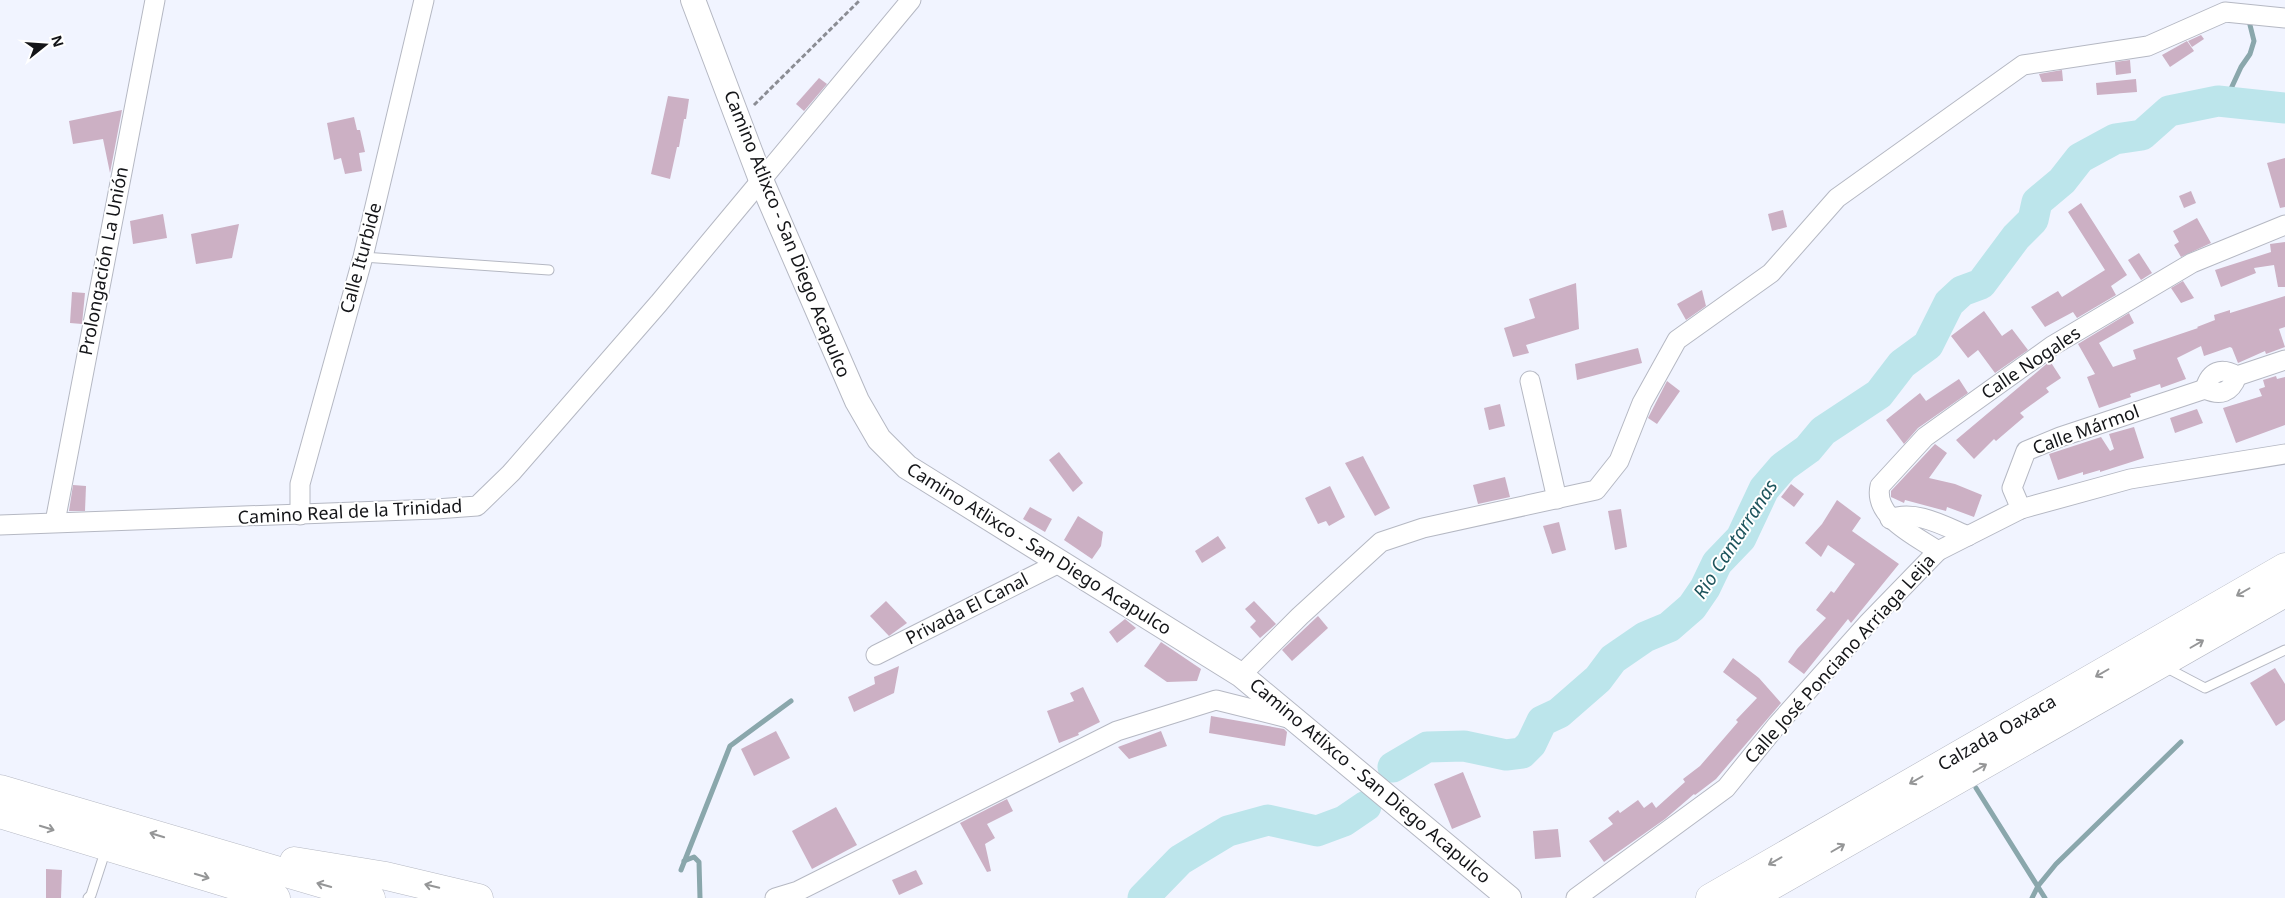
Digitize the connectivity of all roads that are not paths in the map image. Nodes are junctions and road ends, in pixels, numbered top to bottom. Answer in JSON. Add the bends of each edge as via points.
{"nodes":[{"id":1,"x":154,"y":0,"type":"edge"},
{"id":2,"x":424,"y":0,"type":"edge"},
{"id":3,"x":693,"y":0,"type":"edge"},
{"id":4,"x":911,"y":0,"type":"edge"},
{"id":5,"x":2285,"y":18,"type":"edge"},
{"id":6,"x":762,"y":180,"type":"junction"},
{"id":7,"x":2285,"y":225,"type":"edge"},
{"id":8,"x":363,"y":257,"type":"junction"},
{"id":9,"x":549,"y":270,"type":"dead end"},
{"id":10,"x":2285,"y":360,"type":"edge"},
{"id":11,"x":1530,"y":382,"type":"dead end"},
{"id":12,"x":2285,"y":454,"type":"edge"},
{"id":13,"x":1557,"y":499,"type":"junction"},
{"id":14,"x":2021,"y":509,"type":"junction"},
{"id":15,"x":300,"y":515,"type":"junction"},
{"id":16,"x":1890,"y":519,"type":"junction"},
{"id":17,"x":55,"y":522,"type":"junction"},
{"id":18,"x":0,"y":525,"type":"edge"},
{"id":19,"x":1968,"y":536,"type":"junction"},
{"id":20,"x":1938,"y":551,"type":"junction"},
{"id":21,"x":1059,"y":563,"type":"junction"},
{"id":22,"x":2285,"y":567,"type":"edge"},
{"id":23,"x":2285,"y":593,"type":"edge"},
{"id":24,"x":2285,"y":650,"type":"edge"},
{"id":25,"x":876,"y":655,"type":"dead end"},
{"id":26,"x":2155,"y":655,"type":"junction"},
{"id":27,"x":1241,"y":674,"type":"junction"},
{"id":28,"x":1303,"y":726,"type":"junction"},
{"id":29,"x":0,"y":789,"type":"edge"},
{"id":30,"x":0,"y":814,"type":"edge"},
{"id":31,"x":107,"y":847,"type":"junction"},
{"id":32,"x":220,"y":855,"type":"junction"},
{"id":33,"x":1510,"y":897,"type":"edge"},
{"id":34,"x":88,"y":898,"type":"edge"},
{"id":35,"x":275,"y":898,"type":"edge"},
{"id":36,"x":371,"y":898,"type":"edge"},
{"id":37,"x":479,"y":898,"type":"edge"},
{"id":38,"x":775,"y":898,"type":"edge"},
{"id":39,"x":1576,"y":898,"type":"edge"},
{"id":40,"x":1710,"y":898,"type":"edge"},
{"id":41,"x":1750,"y":898,"type":"edge"}],
"edges":[{"from":1,"to":17,"type":"street","name":"Prolongación La Unión"},
{"from":2,"to":8,"type":"street","name":"Calle Iturbide"},
{"from":3,"to":6,"type":"street","name":"Camino Atlixco - San Diego Acapulco"},
{"from":4,"to":6,"type":"street","name":"Camino Real de la Trinidad"},
{"from":5,"to":13,"type":"street","via":[[2225,12],[2148,46],[2023,65],[1837,198],[1771,273],[1677,340],[1642,403],[1619,461],[1596,490]]},
{"from":6,"to":15,"type":"street","name":"Camino Real de la Trinidad","via":[[511,473],[477,506]]},
{"from":6,"to":21,"type":"street","name":"Camino Atlixco - San Diego Acapulco","via":[[856,401],[879,439],[907,467]]},
{"from":7,"to":16,"type":"street","name":"Calle Nogales","via":[[2192,263],[2052,346],[1925,437],[1880,486],[1878,494]]},
{"from":8,"to":9,"type":"lane"},
{"from":8,"to":15,"type":"street","name":"Calle Iturbide","via":[[300,484]]},
{"from":10,"to":14,"type":"street","name":"Calle Mármol","via":[[2237,376],[2234,386],[2225,392],[2214,393],[2205,389],[2026,451],[2012,488]]},
{"from":11,"to":13,"type":"street"},
{"from":12,"to":14,"type":"street","name":"Calle José Ponciano Arriaga Leija","via":[[2130,479]]},
{"from":13,"to":27,"type":"street","via":[[1423,528],[1381,542]]},
{"from":14,"to":19,"type":"street","name":"Calle José Ponciano Arriaga Leija"},
{"from":15,"to":17,"type":"street","name":"Camino Real de la Trinidad"},
{"from":16,"to":19,"type":"street","via":[[1900,515],[1930,520]]},
{"from":16,"to":20,"type":"street"},
{"from":17,"to":18,"type":"street","name":"Camino Real de la Trinidad"},
{"from":19,"to":20,"type":"street","name":"Calle José Ponciano Arriaga Leija"},
{"from":20,"to":39,"type":"street","name":"Calle José Ponciano Arriaga Leija","via":[[1777,725],[1726,788]]},
{"from":21,"to":25,"type":"street","name":"Privada El Canal"},
{"from":21,"to":27,"type":"street","name":"Camino Atlixco - San Diego Acapulco"},
{"from":22,"to":26,"type":"main road","name":"Calzada Oaxaca","one_way":true},
{"from":26,"to":23,"type":"main road","name":"Calzada Oaxaca","one_way":true},
{"from":24,"to":26,"type":"lane","via":[[2205,688]]},
{"from":26,"to":40,"type":"main road","name":"Calzada Oaxaca","one_way":true},
{"from":41,"to":26,"type":"main road","name":"Calzada Oaxaca","one_way":true},
{"from":27,"to":28,"type":"street","name":"Camino Atlixco - San Diego Acapulco"},
{"from":28,"to":33,"type":"street","name":"Camino Atlixco - San Diego Acapulco"},
{"from":28,"to":38,"type":"street","via":[[1216,700],[1117,731],[798,890]]},
{"from":32,"to":29,"type":"main road","one_way":true},
{"from":30,"to":31,"type":"main road","one_way":true},
{"from":31,"to":34,"type":"lane"},
{"from":31,"to":35,"type":"main road","one_way":true},
{"from":36,"to":32,"type":"main road","one_way":true},
{"from":37,"to":32,"type":"main road","one_way":true,"via":[[348,869]]}]}
